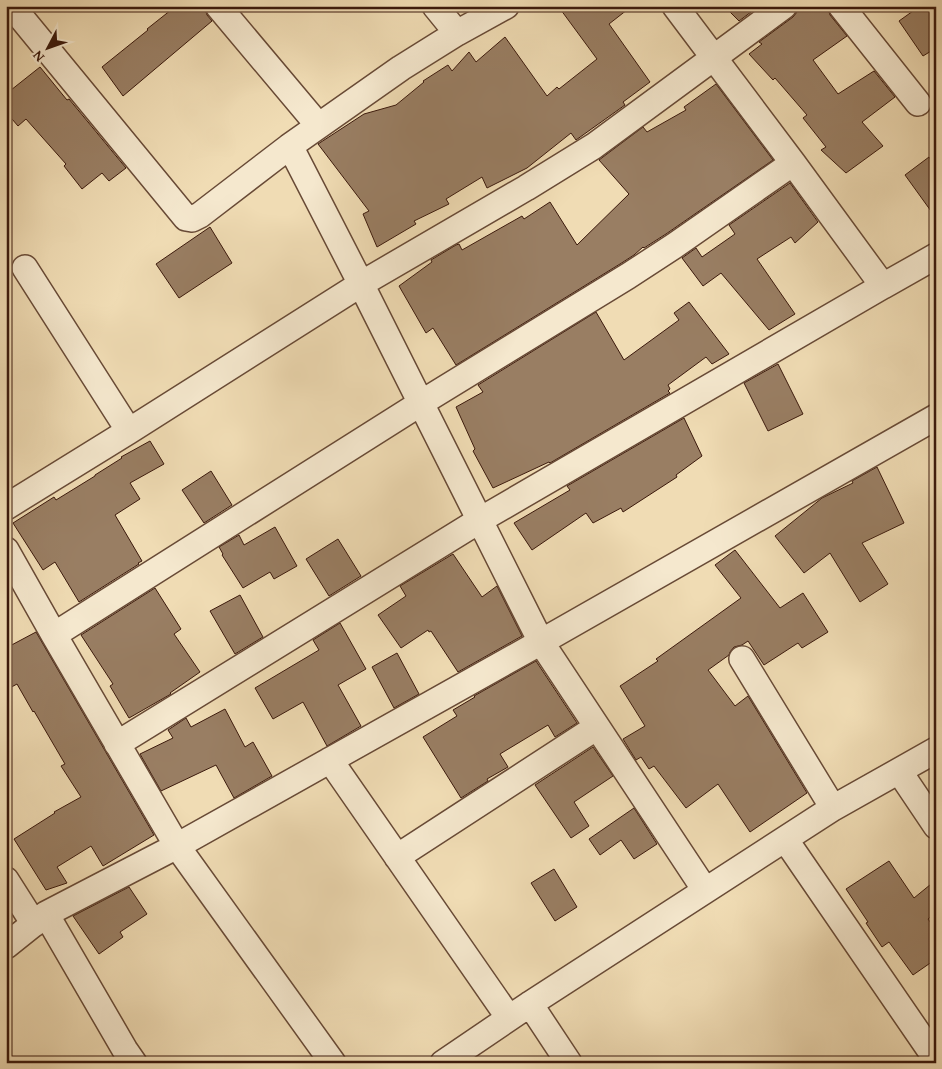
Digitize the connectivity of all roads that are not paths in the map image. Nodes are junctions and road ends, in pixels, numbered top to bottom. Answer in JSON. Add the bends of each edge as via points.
{"nodes":[{"id":1,"x":218,"y":6,"type":"edge"},
{"id":2,"x":435,"y":6,"type":"edge"},
{"id":3,"x":506,"y":6,"type":"edge"},
{"id":4,"x":676,"y":6,"type":"edge"},
{"id":5,"x":784,"y":6,"type":"edge"},
{"id":6,"x":841,"y":6,"type":"edge"},
{"id":7,"x":14,"y":11,"type":"edge"},
{"id":8,"x":456,"y":33,"type":"junction"},
{"id":9,"x":714,"y":58,"type":"junction"},
{"id":10,"x":918,"y":103,"type":"dead end"},
{"id":11,"x":318,"y":125,"type":"junction"},
{"id":12,"x":290,"y":146,"type":"junction"},
{"id":13,"x":793,"y":163,"type":"junction"},
{"id":14,"x":933,"y":266,"type":"edge"},
{"id":15,"x":25,"y":268,"type":"dead end"},
{"id":16,"x":361,"y":284,"type":"junction"},
{"id":17,"x":883,"y":286,"type":"junction"},
{"id":18,"x":421,"y":403,"type":"junction"},
{"id":19,"x":936,"y":417,"type":"edge"},
{"id":20,"x":129,"y":431,"type":"junction"},
{"id":21,"x":6,"y":507,"type":"edge"},
{"id":22,"x":480,"y":520,"type":"junction"},
{"id":23,"x":6,"y":550,"type":"edge"},
{"id":24,"x":54,"y":634,"type":"junction"},
{"id":25,"x":541,"y":642,"type":"junction"},
{"id":26,"x":742,"y":659,"type":"dead end"},
{"id":27,"x":597,"y":727,"type":"junction"},
{"id":28,"x":117,"y":744,"type":"junction"},
{"id":29,"x":936,"y":750,"type":"edge"},
{"id":30,"x":330,"y":760,"type":"junction"},
{"id":31,"x":898,"y":771,"type":"junction"},
{"id":32,"x":833,"y":808,"type":"junction"},
{"id":33,"x":936,"y":826,"type":"edge"},
{"id":34,"x":785,"y":839,"type":"junction"},
{"id":35,"x":177,"y":846,"type":"junction"},
{"id":36,"x":397,"y":857,"type":"junction"},
{"id":37,"x":6,"y":880,"type":"edge"},
{"id":38,"x":705,"y":890,"type":"junction"},
{"id":39,"x":40,"y":919,"type":"junction"},
{"id":40,"x":6,"y":946,"type":"edge"},
{"id":41,"x":530,"y":1004,"type":"junction"},
{"id":42,"x":510,"y":1018,"type":"junction"},
{"id":43,"x":123,"y":1059,"type":"edge"},
{"id":44,"x":936,"y":1059,"type":"edge"},
{"id":45,"x":333,"y":1063,"type":"edge"},
{"id":46,"x":443,"y":1063,"type":"edge"},
{"id":47,"x":568,"y":1063,"type":"edge"}],
"edges":[{"from":1,"to":11,"type":"street"},
{"from":2,"to":8,"type":"street"},
{"from":3,"to":8,"type":"street"},
{"from":4,"to":9,"type":"street"},
{"from":5,"to":9,"type":"street"},
{"from":6,"to":10,"type":"street"},
{"from":7,"to":12,"type":"street","via":[[186,218],[200,215]]},
{"from":8,"to":11,"type":"street"},
{"from":9,"to":13,"type":"street"},
{"from":9,"to":16,"type":"street","via":[[594,146]]},
{"from":11,"to":12,"type":"street"},
{"from":12,"to":16,"type":"street"},
{"from":13,"to":17,"type":"street"},
{"from":13,"to":18,"type":"street","via":[[659,256]]},
{"from":14,"to":17,"type":"street"},
{"from":15,"to":20,"type":"street"},
{"from":16,"to":18,"type":"street"},
{"from":16,"to":20,"type":"street"},
{"from":17,"to":22,"type":"street"},
{"from":18,"to":22,"type":"street"},
{"from":18,"to":24,"type":"street"},
{"from":19,"to":25,"type":"street"},
{"from":20,"to":21,"type":"street"},
{"from":22,"to":25,"type":"street"},
{"from":22,"to":28,"type":"street"},
{"from":23,"to":24,"type":"street"},
{"from":24,"to":28,"type":"street"},
{"from":25,"to":27,"type":"street"},
{"from":25,"to":30,"type":"street"},
{"from":26,"to":32,"type":"street"},
{"from":27,"to":36,"type":"street"},
{"from":27,"to":38,"type":"street"},
{"from":28,"to":35,"type":"street"},
{"from":29,"to":31,"type":"street"},
{"from":30,"to":35,"type":"street"},
{"from":30,"to":36,"type":"street"},
{"from":31,"to":32,"type":"street"},
{"from":31,"to":33,"type":"street"},
{"from":32,"to":34,"type":"street"},
{"from":34,"to":38,"type":"street"},
{"from":34,"to":44,"type":"street"},
{"from":35,"to":39,"type":"street"},
{"from":35,"to":45,"type":"street"},
{"from":36,"to":42,"type":"street"},
{"from":37,"to":39,"type":"street"},
{"from":38,"to":41,"type":"street"},
{"from":39,"to":40,"type":"street"},
{"from":39,"to":43,"type":"street"},
{"from":41,"to":42,"type":"street"},
{"from":41,"to":47,"type":"street"},
{"from":42,"to":46,"type":"street"}]}
